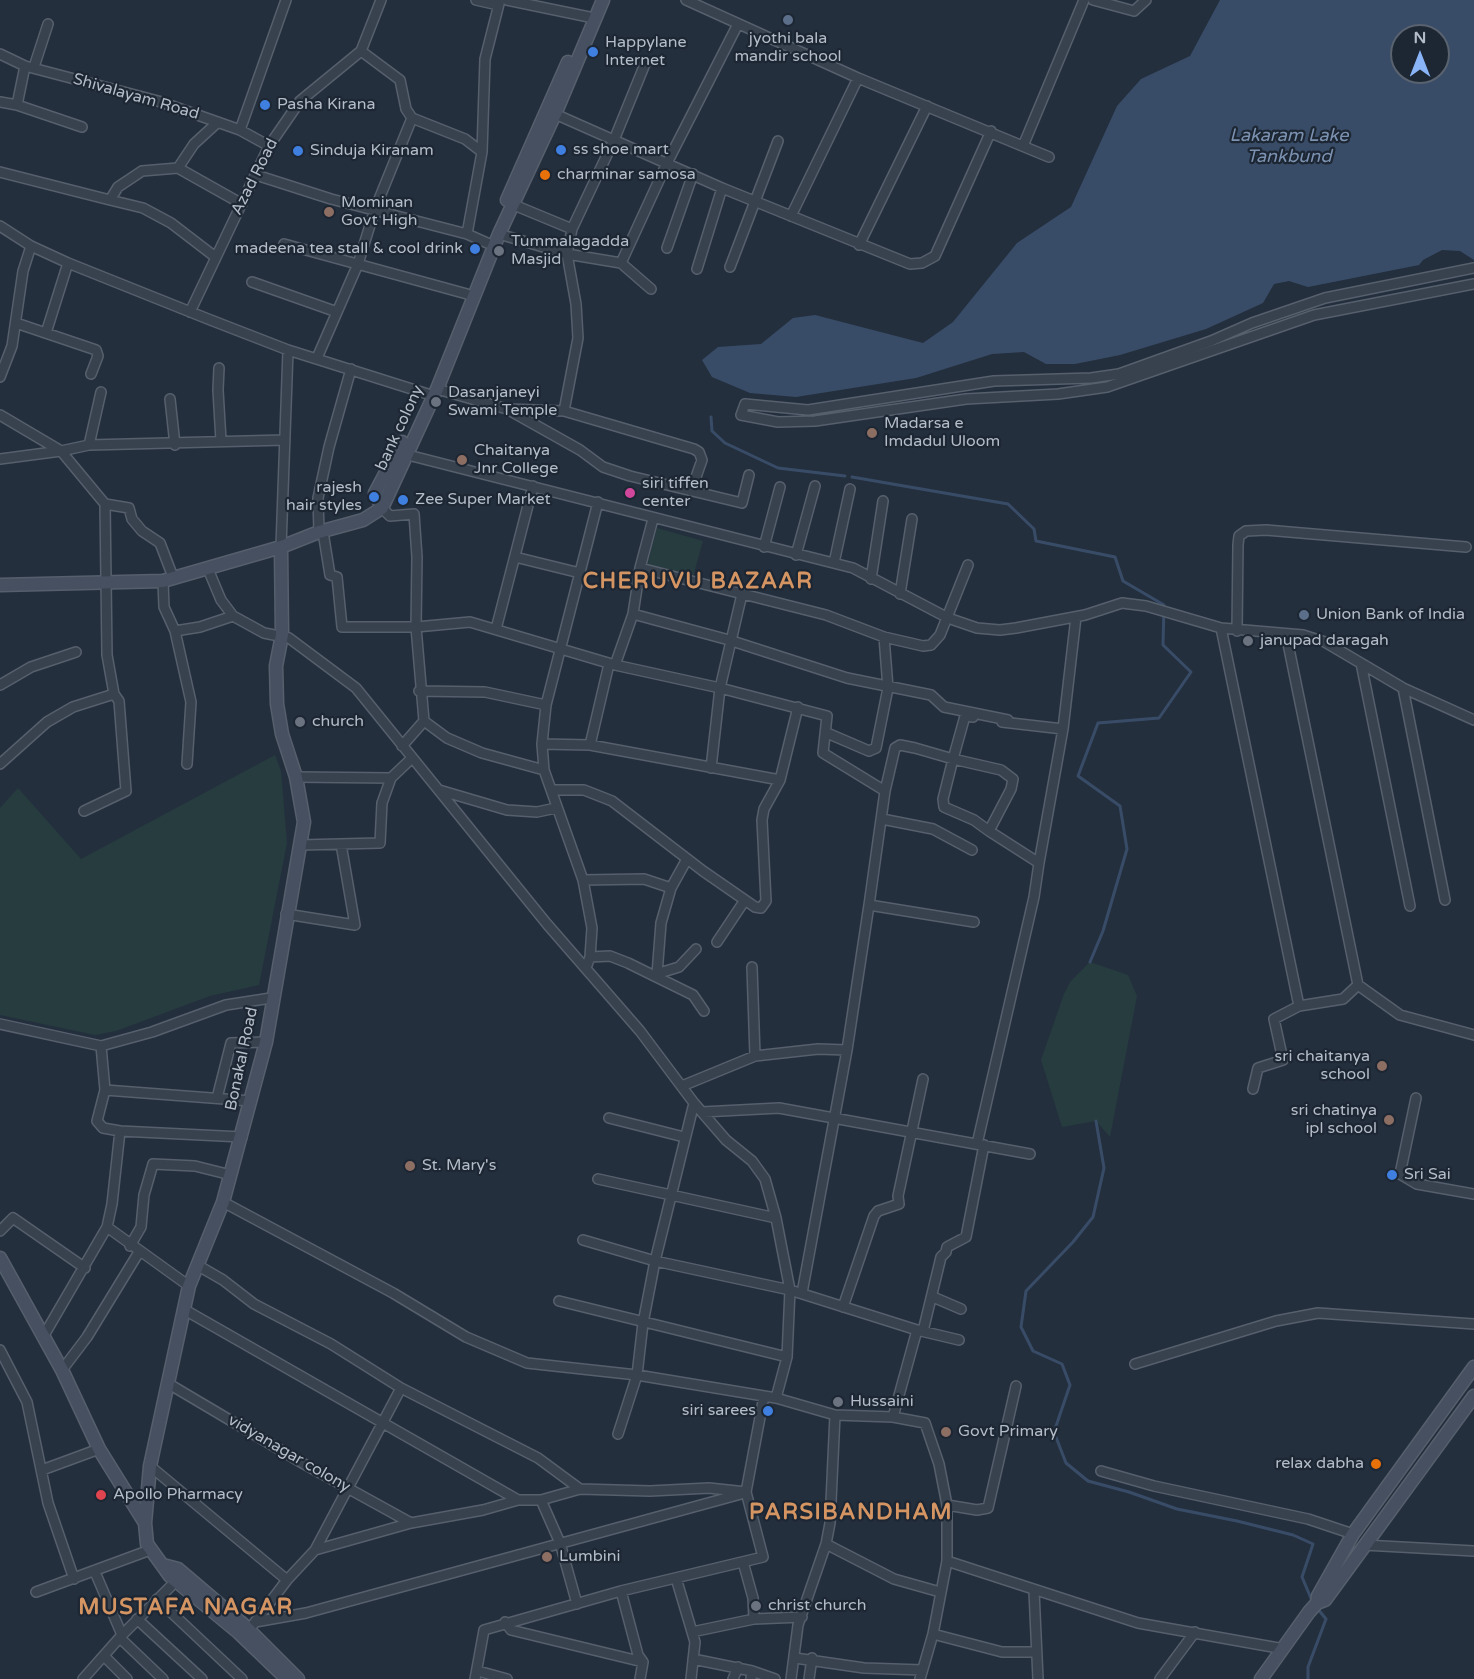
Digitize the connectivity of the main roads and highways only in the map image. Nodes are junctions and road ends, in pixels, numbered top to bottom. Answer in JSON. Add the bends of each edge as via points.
{"nodes":[{"id":1,"x":597,"y":0,"type":"edge"},
{"id":2,"x":603,"y":0,"type":"edge"},
{"id":3,"x":494,"y":241,"type":"junction"},
{"id":4,"x":433,"y":392,"type":"junction"},
{"id":5,"x":382,"y":508,"type":"junction"},
{"id":6,"x":281,"y":547,"type":"junction"},
{"id":7,"x":0,"y":585,"type":"edge"},
{"id":8,"x":0,"y":1258,"type":"edge"},
{"id":9,"x":1474,"y":1367,"type":"edge"},
{"id":10,"x":1474,"y":1396,"type":"edge"},
{"id":11,"x":145,"y":1523,"type":"junction"},
{"id":12,"x":163,"y":1565,"type":"junction"},
{"id":13,"x":1317,"y":1603,"type":"junction"},
{"id":14,"x":282,"y":1677,"type":"edge"},
{"id":15,"x":298,"y":1679,"type":"edge"},
{"id":16,"x":1261,"y":1679,"type":"edge"}],
"edges":[{"from":1,"to":3,"type":"main road"},
{"from":2,"to":3,"type":"main road","name":"bank colony","via":[[514,205]]},
{"from":3,"to":4,"type":"main road","name":"bank colony"},
{"from":3,"to":4,"type":"main road","via":[[467,294]]},
{"from":4,"to":5,"type":"main road","name":"bank colony"},
{"from":4,"to":5,"type":"main road","via":[[375,493]]},
{"from":5,"to":6,"type":"main road","via":[[363,520]]},
{"from":6,"to":7,"type":"main road","via":[[168,579]]},
{"from":6,"to":11,"type":"main road","name":"Bonakal Road","via":[[282,635],[276,666],[277,704],[304,822],[266,1042],[223,1203],[189,1286],[150,1466]]},
{"from":8,"to":11,"type":"main road","via":[[62,1370],[99,1449]]},
{"from":9,"to":13,"type":"main road","via":[[1353,1534]]},
{"from":10,"to":13,"type":"main road","via":[[1325,1600]]},
{"from":11,"to":12,"type":"main road","name":"Bonakal Road","via":[[150,1550]]},
{"from":12,"to":14,"type":"main road"},
{"from":12,"to":15,"type":"main road","via":[[178,1569],[252,1626]]},
{"from":13,"to":16,"type":"main road"}]}
